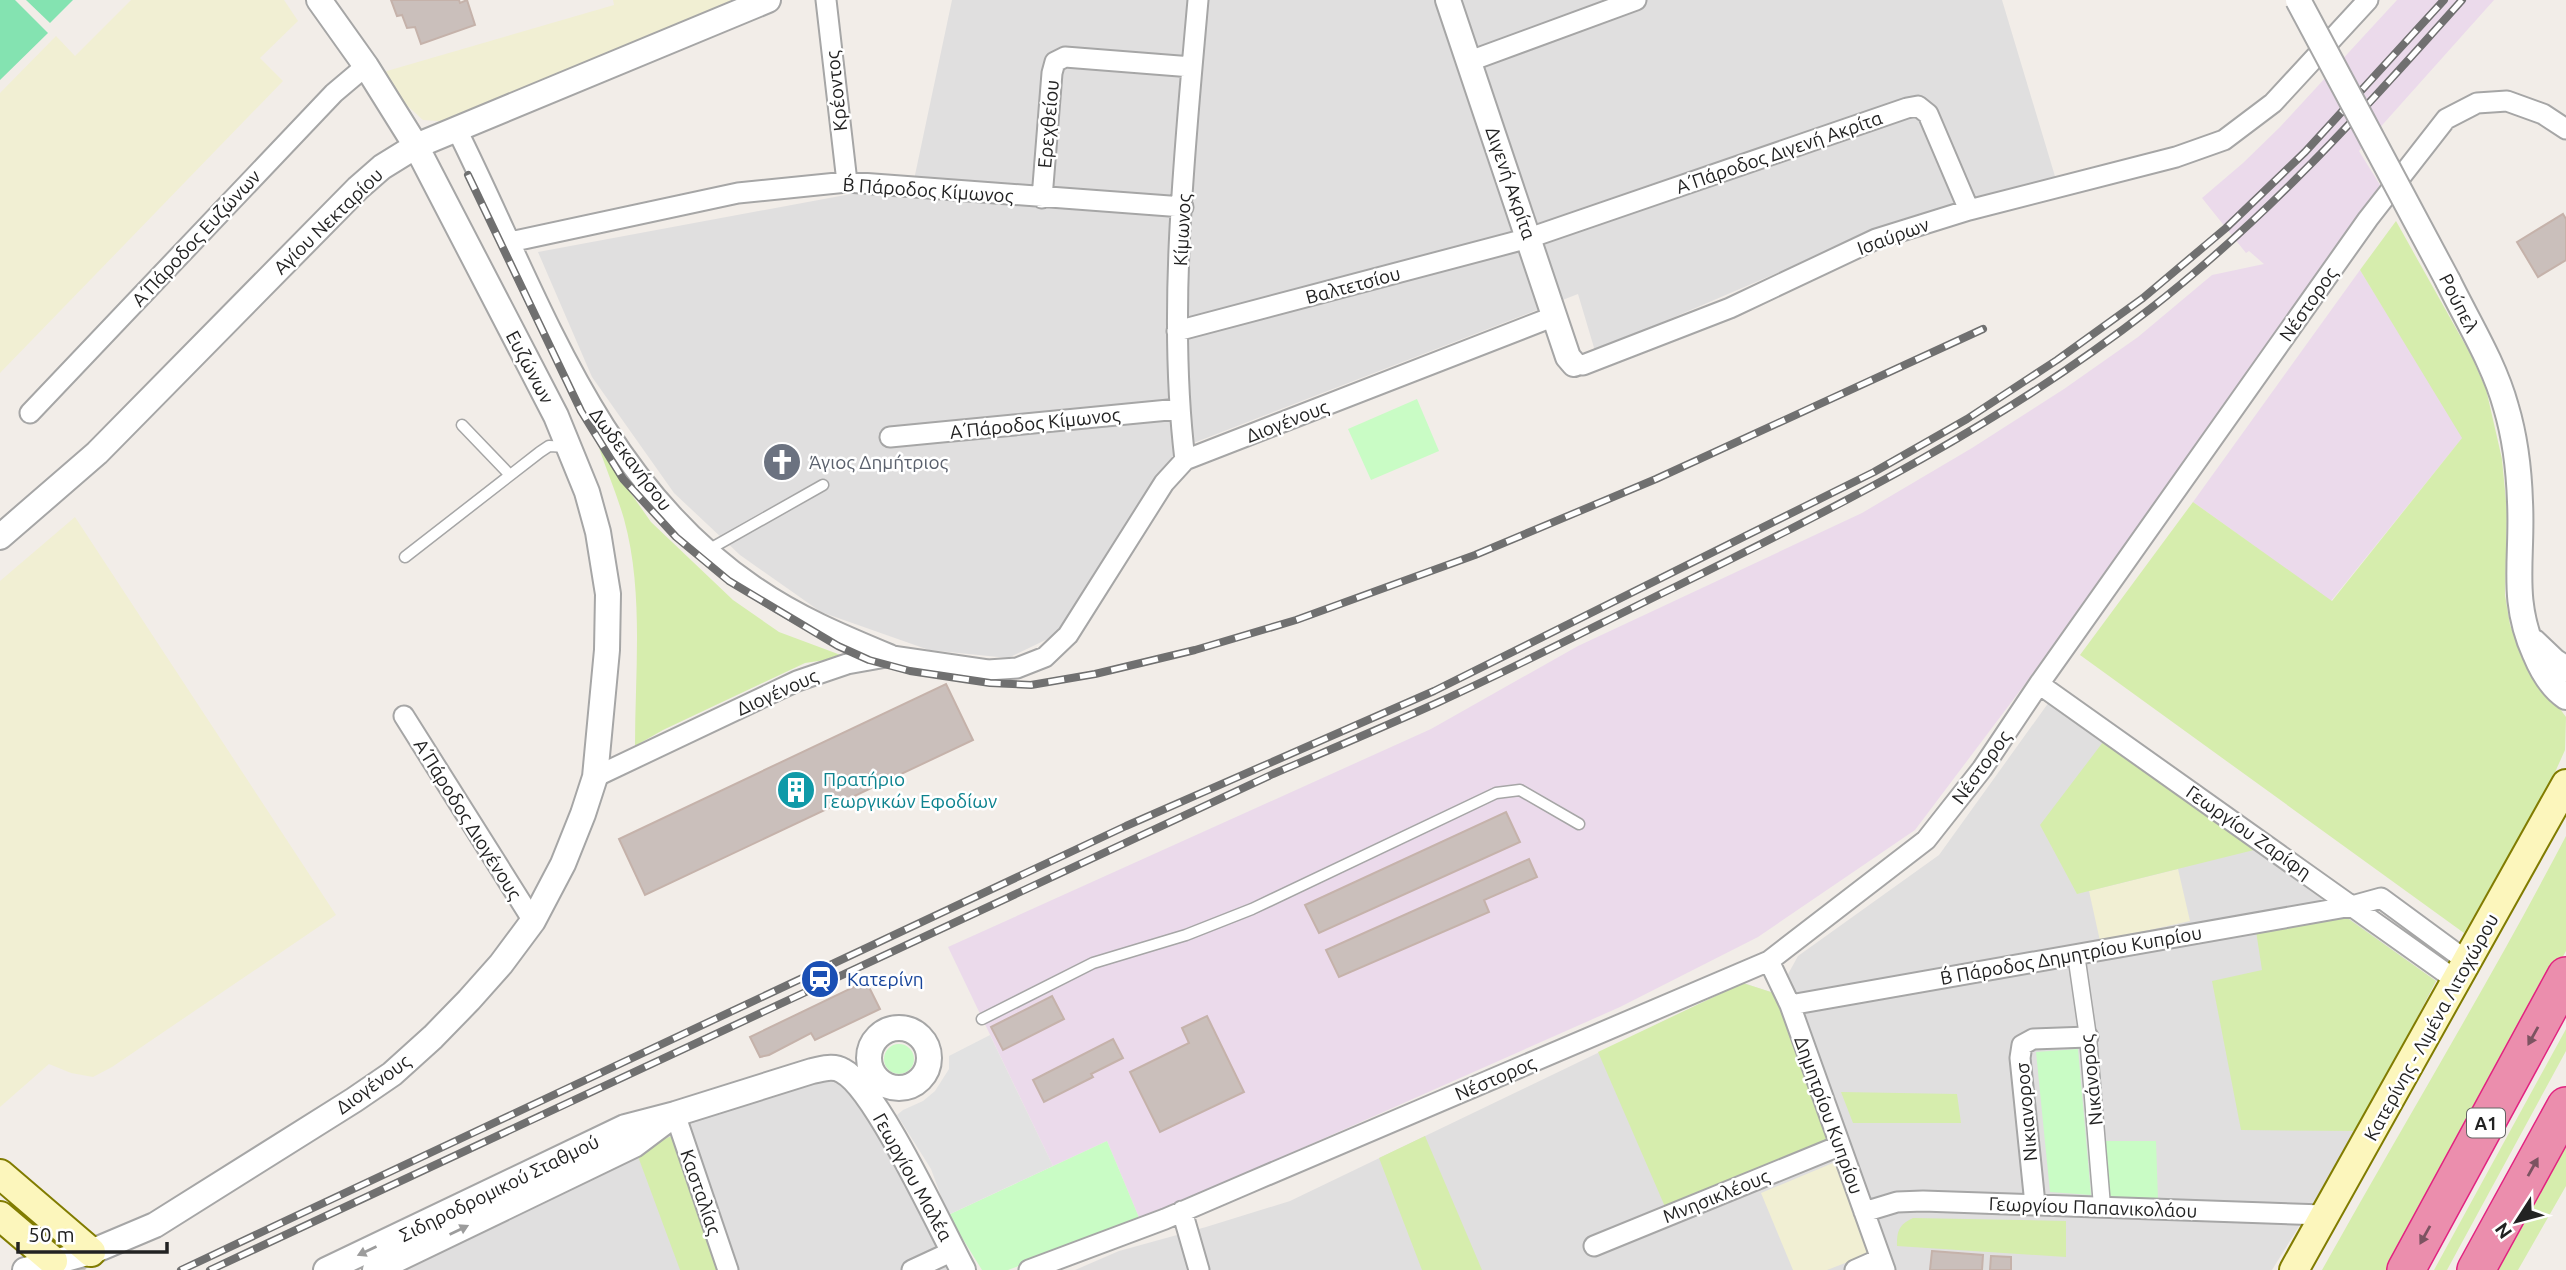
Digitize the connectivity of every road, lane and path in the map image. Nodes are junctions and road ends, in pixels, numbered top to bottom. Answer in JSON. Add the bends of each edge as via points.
{"nodes":[{"id":1,"x":319,"y":0,"type":"edge"},
{"id":2,"x":768,"y":0,"type":"edge"},
{"id":3,"x":826,"y":0,"type":"edge"},
{"id":4,"x":1198,"y":0,"type":"edge"},
{"id":5,"x":1448,"y":0,"type":"edge"},
{"id":6,"x":1636,"y":0,"type":"edge"},
{"id":7,"x":2298,"y":0,"type":"edge"},
{"id":8,"x":2368,"y":0,"type":"edge"},
{"id":9,"x":1470,"y":61,"type":"junction"},
{"id":10,"x":366,"y":66,"type":"junction"},
{"id":11,"x":1192,"y":68,"type":"junction"},
{"id":12,"x":2566,"y":129,"type":"edge"},
{"id":13,"x":457,"y":130,"type":"junction"},
{"id":14,"x":416,"y":146,"type":"junction"},
{"id":15,"x":847,"y":182,"type":"junction"},
{"id":16,"x":1042,"y":198,"type":"junction"},
{"id":17,"x":1183,"y":207,"type":"junction"},
{"id":18,"x":1969,"y":210,"type":"junction"},
{"id":19,"x":1529,"y":238,"type":"junction"},
{"id":20,"x":510,"y":242,"type":"junction"},
{"id":21,"x":1555,"y":316,"type":"junction"},
{"id":22,"x":1177,"y":331,"type":"junction"},
{"id":23,"x":1574,"y":364,"type":"joint"},
{"id":24,"x":1179,"y":409,"type":"junction"},
{"id":25,"x":30,"y":413,"type":"dead end"},
{"id":26,"x":462,"y":425,"type":"dead end"},
{"id":27,"x":890,"y":437,"type":"dead end"},
{"id":28,"x":571,"y":448,"type":"junction"},
{"id":29,"x":1185,"y":460,"type":"junction"},
{"id":30,"x":510,"y":475,"type":"junction"},
{"id":31,"x":823,"y":485,"type":"dead end"},
{"id":32,"x":0,"y":537,"type":"edge"},
{"id":33,"x":708,"y":550,"type":"junction"},
{"id":34,"x":405,"y":558,"type":"dead end"},
{"id":35,"x":2526,"y":634,"type":"junction"},
{"id":36,"x":892,"y":656,"type":"junction"},
{"id":37,"x":2566,"y":668,"type":"edge"},
{"id":38,"x":2039,"y":684,"type":"junction"},
{"id":39,"x":2566,"y":696,"type":"edge"},
{"id":40,"x":404,"y":716,"type":"dead end"},
{"id":41,"x":595,"y":777,"type":"junction"},
{"id":42,"x":2566,"y":785,"type":"edge"},
{"id":43,"x":1579,"y":824,"type":"dead end"},
{"id":44,"x":2353,"y":906,"type":"junction"},
{"id":45,"x":533,"y":921,"type":"junction"},
{"id":46,"x":2076,"y":954,"type":"junction"},
{"id":47,"x":1769,"y":961,"type":"junction"},
{"id":48,"x":2463,"y":972,"type":"junction"},
{"id":49,"x":2566,"y":976,"type":"edge"},
{"id":50,"x":1790,"y":1005,"type":"junction"},
{"id":51,"x":982,"y":1019,"type":"dead end"},
{"id":52,"x":2088,"y":1037,"type":"junction"},
{"id":53,"x":869,"y":1061,"type":"junction"},
{"id":54,"x":860,"y":1086,"type":"junction"},
{"id":55,"x":896,"y":1087,"type":"junction"},
{"id":56,"x":2566,"y":1106,"type":"edge"},
{"id":57,"x":675,"y":1114,"type":"junction"},
{"id":58,"x":882,"y":1118,"type":"junction"},
{"id":59,"x":1839,"y":1146,"type":"junction"},
{"id":60,"x":0,"y":1174,"type":"edge"},
{"id":61,"x":2035,"y":1204,"type":"junction"},
{"id":62,"x":2102,"y":1206,"type":"junction"},
{"id":63,"x":6,"y":1207,"type":"edge"},
{"id":64,"x":1182,"y":1211,"type":"junction"},
{"id":65,"x":1864,"y":1212,"type":"junction"},
{"id":66,"x":2324,"y":1215,"type":"junction"},
{"id":67,"x":420,"y":1238,"type":"junction"},
{"id":68,"x":1594,"y":1246,"type":"dead end"},
{"id":69,"x":72,"y":1256,"type":"junction"},
{"id":70,"x":958,"y":1260,"type":"edge"},
{"id":71,"x":1883,"y":1264,"type":"edge"},
{"id":72,"x":25,"y":1270,"type":"edge"},
{"id":73,"x":326,"y":1270,"type":"edge"},
{"id":74,"x":375,"y":1270,"type":"edge"},
{"id":75,"x":728,"y":1270,"type":"edge"},
{"id":76,"x":912,"y":1270,"type":"edge"},
{"id":77,"x":1028,"y":1270,"type":"edge"},
{"id":78,"x":1199,"y":1270,"type":"edge"},
{"id":79,"x":1854,"y":1270,"type":"edge"},
{"id":80,"x":2294,"y":1270,"type":"edge"},
{"id":81,"x":2406,"y":1270,"type":"edge"},
{"id":82,"x":2476,"y":1270,"type":"edge"}],
"edges":[{"from":1,"to":10,"type":"street","name":"Ευζώνων"},
{"from":2,"to":13,"type":"street","name":"Αγίου Νεκταρίου"},
{"from":3,"to":15,"type":"street","name":"Κρέοντος"},
{"from":4,"to":11,"type":"street","name":"Κίμωνος"},
{"from":5,"to":9,"type":"street","name":"Διγενή Ακρίτα"},
{"from":6,"to":9,"type":"street"},
{"from":7,"to":35,"type":"street","name":"Ρούπελ","bridge":true,"via":[[2448,281],[2490,363],[2506,406],[2521,502],[2518,590]]},
{"from":8,"to":18,"type":"street","name":"Ισαύρων","via":[[2273,103],[2224,140],[2176,157]]},
{"from":9,"to":19,"type":"street","name":"Διγενή Ακρίτα"},
{"from":10,"to":14,"type":"street","name":"Ευζώνων"},
{"from":10,"to":25,"type":"street","name":"Α΄ Πάροδος Ευζώνων","via":[[334,93]]},
{"from":11,"to":16,"type":"street","name":"Ερεχθείου","via":[[1065,57],[1055,62]]},
{"from":11,"to":17,"type":"street","name":"Κίμωνος"},
{"from":12,"to":38,"type":"street","name":"Νέστορος","via":[[2543,114],[2507,101],[2477,103],[2446,119],[2368,219]]},
{"from":13,"to":14,"type":"street","name":"Αγίου Νεκταρίου"},
{"from":13,"to":20,"type":"street","name":"Δωδεκανήσου"},
{"from":14,"to":28,"type":"street","name":"Ευζώνων"},
{"from":14,"to":32,"type":"street","name":"Αγίου Νεκταρίου","via":[[358,188],[97,453]]},
{"from":15,"to":16,"type":"street","name":"Β΄ Πάροδος Κίμωνος"},
{"from":15,"to":20,"type":"street","name":"Β΄ Πάροδος Κίμωνος","via":[[738,193]]},
{"from":16,"to":17,"type":"street","name":"Β΄ Πάροδος Κίμωνος"},
{"from":17,"to":22,"type":"street","name":"Κίμωνος"},
{"from":18,"to":19,"type":"street","name":"Α΄ Πάροδος Διγενή Ακρίτα","via":[[1928,114],[1918,106]]},
{"from":18,"to":23,"type":"street","name":"Ισαύρων","via":[[1876,239],[1730,308],[1583,365]]},
{"from":19,"to":21,"type":"street","name":"Διγενή Ακρίτα"},
{"from":19,"to":22,"type":"street","name":"Βαλτετσίου"},
{"from":20,"to":33,"type":"street","name":"Δωδεκανήσου","via":[[558,347],[600,423],[645,484]]},
{"from":21,"to":23,"type":"street","name":"Διγενή Ακρίτα","via":[[1567,356]]},
{"from":21,"to":29,"type":"street","name":"Διογένους"},
{"from":22,"to":24,"type":"street","name":"Κίμωνος"},
{"from":24,"to":27,"type":"street","name":"Α΄ Πάροδος Κίμωνος"},
{"from":24,"to":29,"type":"street","name":"Κίμωνος"},
{"from":26,"to":30,"type":"lane"},
{"from":28,"to":30,"type":"lane","via":[[549,446]]},
{"from":28,"to":41,"type":"street","name":"Ευζώνων","via":[[598,532],[607,594]]},
{"from":29,"to":36,"type":"street","name":"Διογένους","via":[[1164,483],[1068,635],[1045,657],[1017,668],[988,670]]},
{"from":30,"to":34,"type":"lane"},
{"from":31,"to":33,"type":"lane"},
{"from":33,"to":36,"type":"street","name":"Δωδεκανήσου","via":[[752,586],[815,624]]},
{"from":35,"to":37,"type":"street"},
{"from":35,"to":39,"type":"street","name":"Ρούπελ","via":[[2547,679]]},
{"from":36,"to":41,"type":"street","name":"Διογένους","via":[[797,681]]},
{"from":38,"to":44,"type":"street","name":"Γεωργίου Ζαρίφη"},
{"from":38,"to":47,"type":"street","name":"Νέστορος","via":[[1982,769],[1926,840]]},
{"from":40,"to":45,"type":"street","name":"Α΄ Πάροδος Διογένους"},
{"from":41,"to":45,"type":"street","name":"Διογένους","via":[[563,864]]},
{"from":42,"to":48,"type":"main road","name":"Κατερίνης - Λιμένα Λιτοχώρου"},
{"from":43,"to":51,"type":"lane","via":[[1521,790],[1496,793],[1252,909],[1186,935],[1093,962]]},
{"from":44,"to":46,"type":"street","name":"Β΄ Πάροδος Δημητρίου Κυπρίου"},
{"from":44,"to":48,"type":"street","name":"Γεωργίου Ζαρίφη"},
{"from":44,"to":48,"type":"street","name":"Β΄ Πάροδος Δημητρίου Κυπρίου","via":[[2381,898]]},
{"from":45,"to":69,"type":"street","name":"Διογένους","via":[[469,1000],[392,1074],[181,1211]]},
{"from":46,"to":50,"type":"street","name":"Β΄ Πάροδος Δημητρίου Κυπρίου"},
{"from":46,"to":52,"type":"street","name":"Νικάνορος"},
{"from":47,"to":50,"type":"street","name":"Δημητρίου Κυπρίου"},
{"from":47,"to":64,"type":"street","name":"Νέστορος"},
{"from":48,"to":66,"type":"main road","name":"Κατερίνης - Λιμένα Λιτοχώρου"},
{"from":49,"to":81,"type":"highway","number":"Α1","one_way":true},
{"from":50,"to":59,"type":"street","name":"Δημητρίου Κυπρίου"},
{"from":52,"to":61,"type":"street","name":"Νικιανοροσ","via":[[2033,1039],[2022,1045]]},
{"from":52,"to":62,"type":"street","name":"Νικάνορος"},
{"from":53,"to":54,"type":"street"},
{"from":53,"to":55,"type":"street","via":[[882,1082]]},
{"from":53,"to":55,"type":"street","via":[[872,1045],[887,1030],[903,1028],[922,1038],[927,1046],[927,1069],[914,1084]]},
{"from":54,"to":55,"type":"street"},
{"from":54,"to":57,"type":"street","name":"Σιδηροδρομικού Σταθμού","via":[[834,1067]]},
{"from":54,"to":58,"type":"street","name":"Γεωργίου Μαλέα"},
{"from":55,"to":58,"type":"street"},
{"from":82,"to":56,"type":"highway","one_way":true},
{"from":57,"to":67,"type":"street","name":"Σιδηροδρομικού Σταθμού","via":[[625,1127]]},
{"from":57,"to":75,"type":"street","name":"Κασταλίας"},
{"from":58,"to":70,"type":"street","name":"Γεωργίου Μαλέα"},
{"from":59,"to":65,"type":"street","name":"Δημητρίου Κυπρίου"},
{"from":59,"to":68,"type":"street","name":"Μνησικλέους"},
{"from":60,"to":69,"type":"main road"},
{"from":61,"to":62,"type":"street","name":"Γεωργίου Παπανικολάου"},
{"from":61,"to":65,"type":"street","name":"Γεωργίου Παπανικολάου","via":[[1897,1202]]},
{"from":62,"to":66,"type":"street","name":"Γεωργίου Παπανικολάου"},
{"from":63,"to":69,"type":"main road"},
{"from":64,"to":77,"type":"street","name":"Νέστορος"},
{"from":64,"to":78,"type":"street"},
{"from":65,"to":71,"type":"street","name":"Δημητρίου Κυπρίου"},
{"from":66,"to":80,"type":"main road","name":"Κατερίνης - Λιμένα Λιτοχώρου"},
{"from":67,"to":73,"type":"street","name":"Σιδηροδρομικού Σταθμού","one_way":true},
{"from":67,"to":74,"type":"street","name":"Σιδηροδρομικού Σταθμού"},
{"from":69,"to":72,"type":"street","name":"Διογένους"},
{"from":70,"to":76,"type":"street"},
{"from":71,"to":79,"type":"street"}]}
